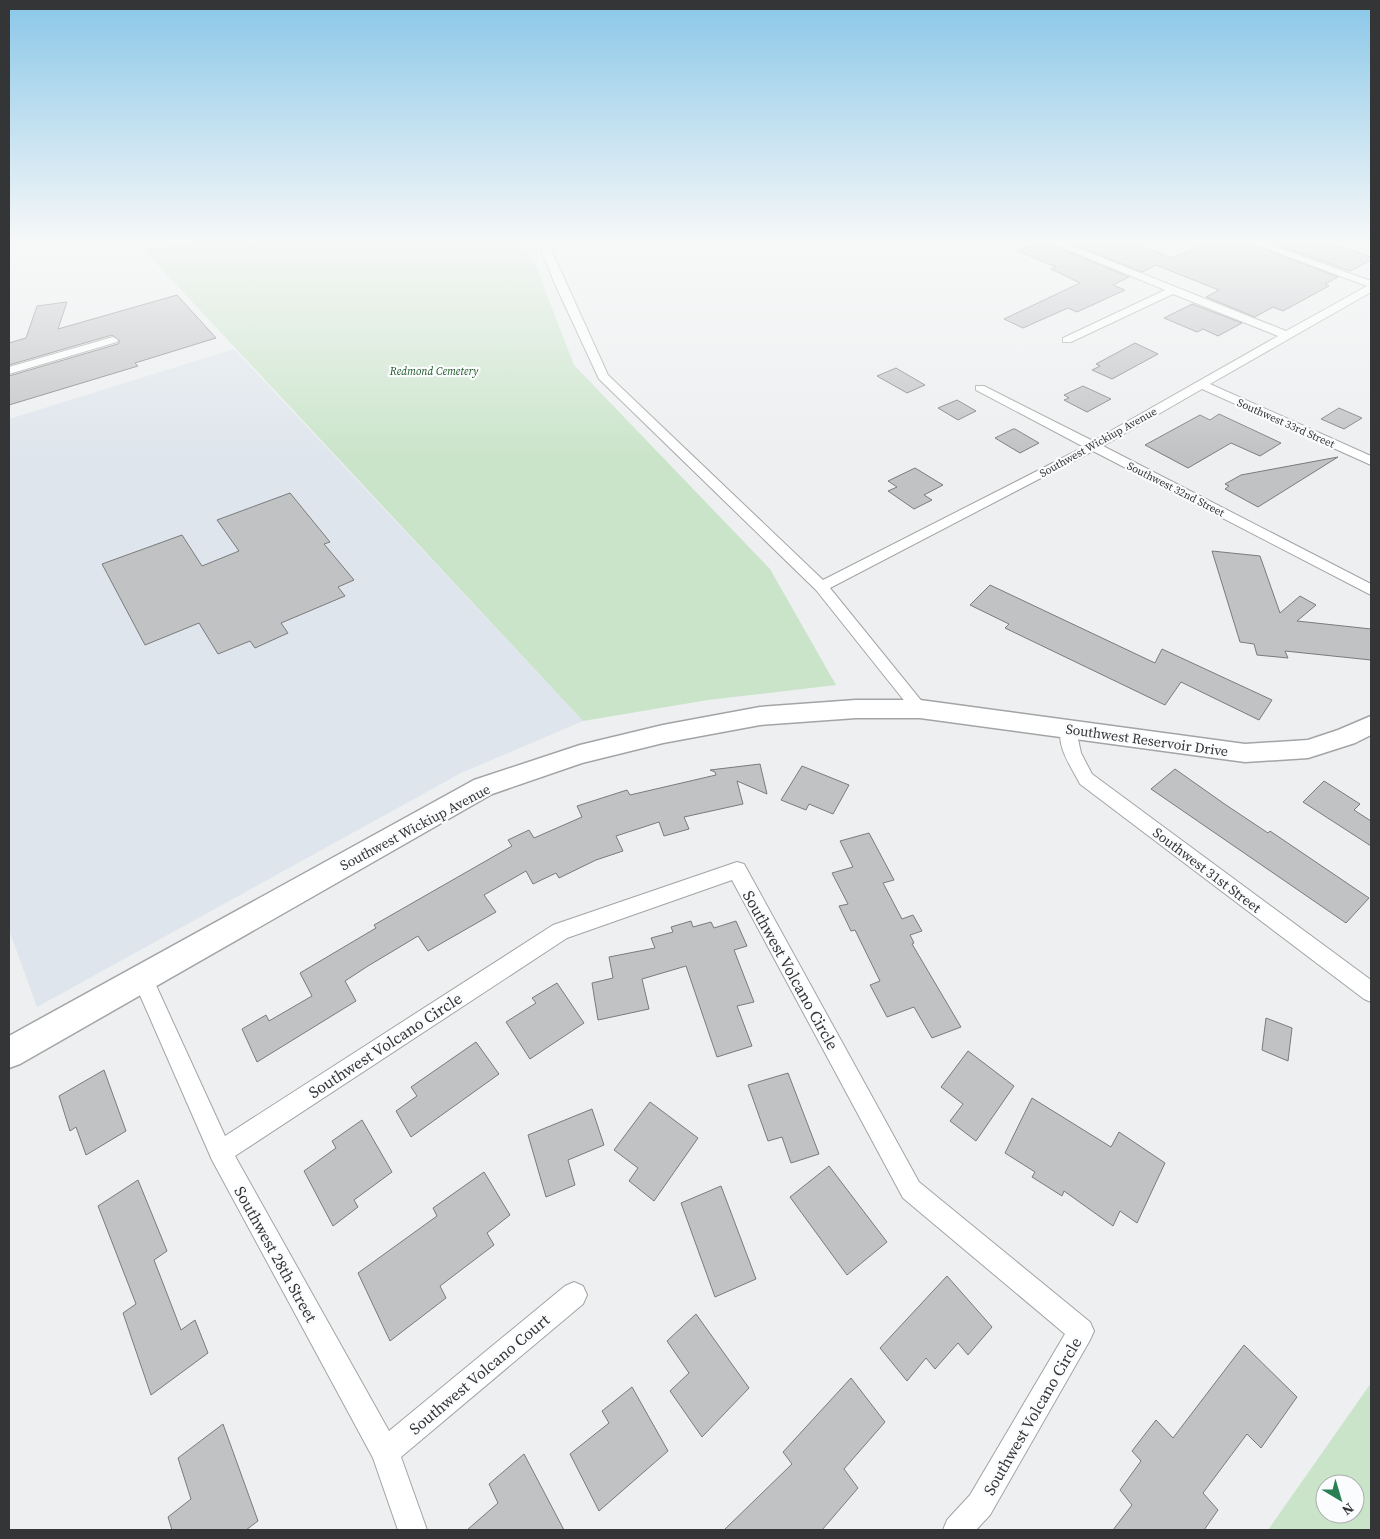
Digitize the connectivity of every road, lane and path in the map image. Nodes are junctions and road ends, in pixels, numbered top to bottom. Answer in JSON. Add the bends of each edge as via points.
{"nodes":[{"id":1,"x":573,"y":312,"type":"edge"},
{"id":2,"x":1126,"y":312,"type":"edge"},
{"id":3,"x":1228,"y":312,"type":"edge"},
{"id":4,"x":1326,"y":312,"type":"edge"},
{"id":5,"x":1285,"y":334,"type":"junction"},
{"id":6,"x":113,"y":340,"type":"dead end"},
{"id":7,"x":1067,"y":340,"type":"dead end"},
{"id":8,"x":9,"y":371,"type":"edge"},
{"id":9,"x":1200,"y":384,"type":"junction"},
{"id":10,"x":980,"y":388,"type":"dead end"},
{"id":11,"x":1093,"y":446,"type":"junction"},
{"id":12,"x":1371,"y":461,"type":"edge"},
{"id":13,"x":820,"y":587,"type":"junction"},
{"id":14,"x":1371,"y":590,"type":"edge"},
{"id":15,"x":920,"y":709,"type":"junction"},
{"id":16,"x":1371,"y":725,"type":"edge"},
{"id":17,"x":1070,"y":729,"type":"junction"},
{"id":18,"x":142,"y":977,"type":"junction"},
{"id":19,"x":1371,"y":992,"type":"edge"},
{"id":20,"x":9,"y":1054,"type":"edge"},
{"id":21,"x":220,"y":1152,"type":"junction"},
{"id":22,"x":574,"y":1295,"type":"dead end"},
{"id":23,"x":385,"y":1452,"type":"junction"},
{"id":24,"x":412,"y":1530,"type":"edge"},
{"id":25,"x":957,"y":1530,"type":"edge"}],
"edges":[{"from":1,"to":13,"type":"street","via":[[603,377]]},
{"from":2,"to":7,"type":"street"},
{"from":3,"to":5,"type":"street"},
{"from":4,"to":5,"type":"street","name":"Southwest Wickiup Avenue"},
{"from":5,"to":9,"type":"street","name":"Southwest Wickiup Avenue"},
{"from":6,"to":8,"type":"street"},
{"from":9,"to":11,"type":"street","name":"Southwest Wickiup Avenue"},
{"from":9,"to":12,"type":"street","name":"Southwest 33rd Street"},
{"from":10,"to":11,"type":"street","name":"Southwest 32nd Street"},
{"from":11,"to":13,"type":"street","name":"Southwest Wickiup Avenue"},
{"from":11,"to":14,"type":"street","name":"Southwest 32nd Street"},
{"from":13,"to":15,"type":"street"},
{"from":15,"to":17,"type":"street","name":"Southwest Reservoir Drive"},
{"from":15,"to":18,"type":"street","name":"Southwest Wickiup Avenue","via":[[856,709],[760,716],[580,754],[483,787]]},
{"from":16,"to":17,"type":"street","name":"Southwest Reservoir Drive","via":[[1308,749],[1245,753]]},
{"from":17,"to":19,"type":"street","name":"Southwest 31st Street","via":[[1072,753],[1086,779]]},
{"from":18,"to":20,"type":"street","name":"Southwest Wickiup Avenue"},
{"from":18,"to":21,"type":"street","name":"Southwest 28th Street"},
{"from":21,"to":23,"type":"street","name":"Southwest 28th Street"},
{"from":21,"to":25,"type":"street","name":"Southwest Volcano Circle","via":[[560,931],[737,870],[911,1190],[1081,1331],[980,1505]]},
{"from":22,"to":23,"type":"street","name":"Southwest Volcano Court"},
{"from":23,"to":24,"type":"street","name":"Southwest 28th Street"}]}
